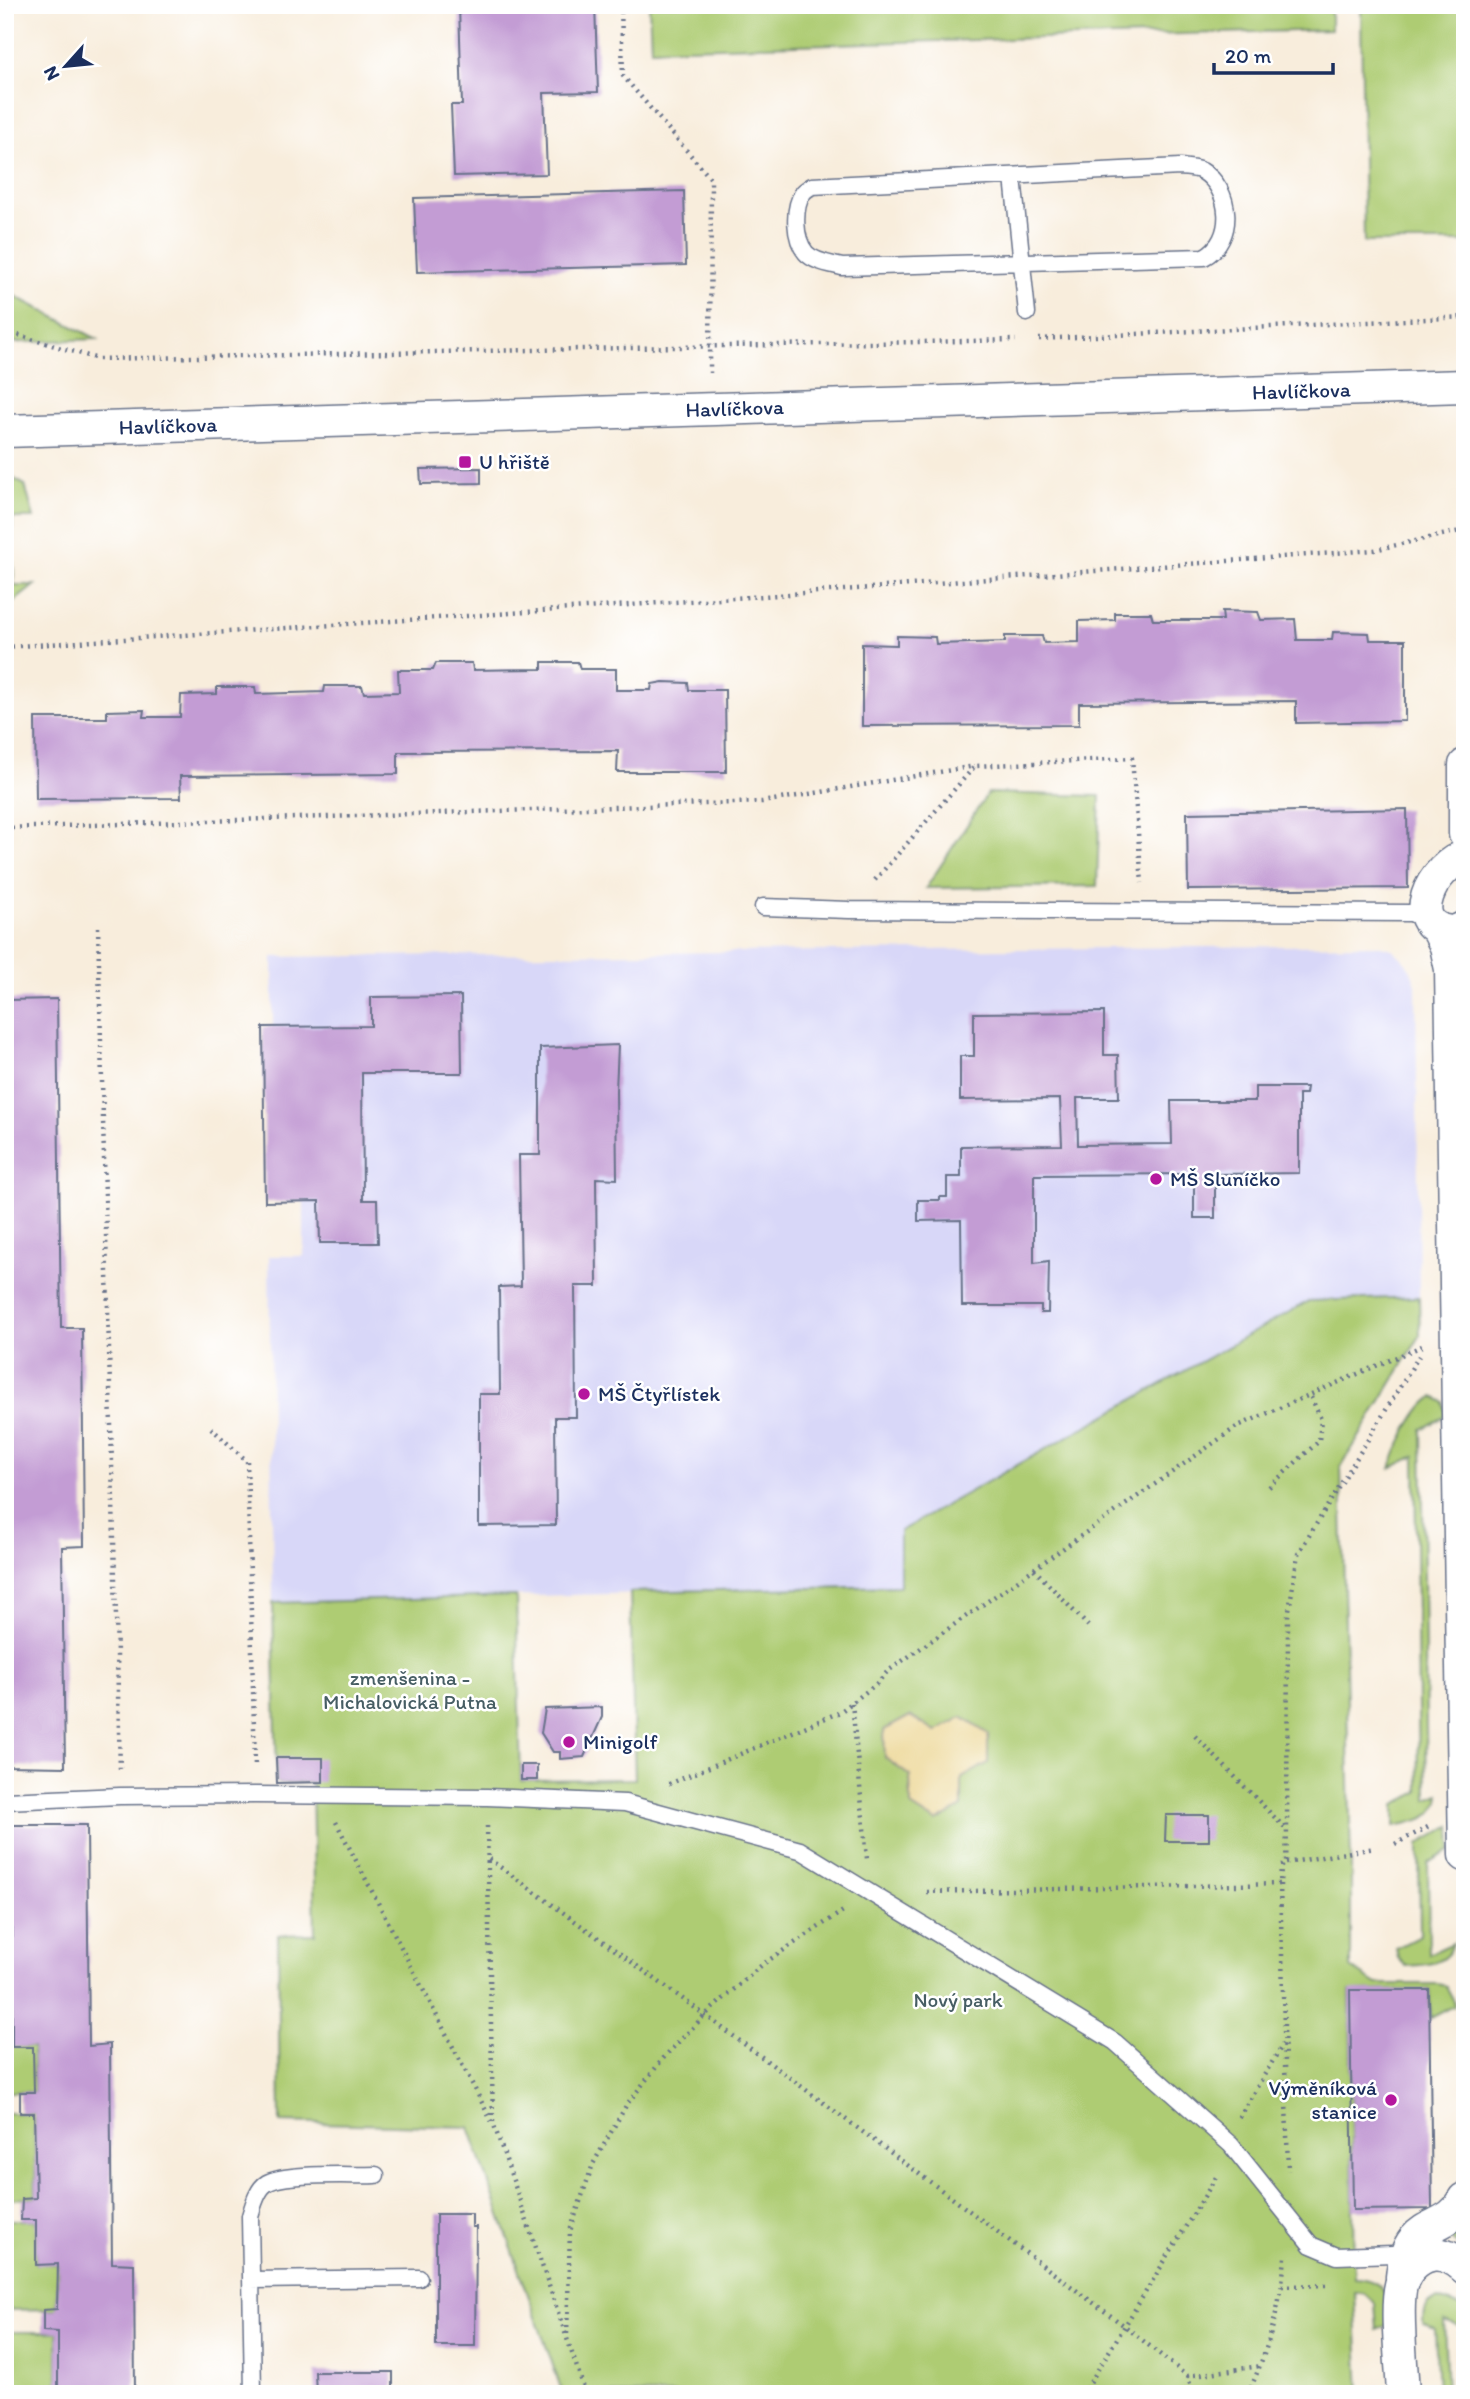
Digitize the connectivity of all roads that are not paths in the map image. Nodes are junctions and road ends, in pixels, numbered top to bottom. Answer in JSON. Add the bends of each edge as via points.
{"nodes":[{"id":1,"x":1013,"y":177,"type":"junction"},
{"id":2,"x":1023,"y":264,"type":"junction"},
{"id":3,"x":1027,"y":313,"type":"dead end"},
{"id":4,"x":1465,"y":386,"type":"edge"},
{"id":5,"x":5,"y":431,"type":"edge"},
{"id":6,"x":1465,"y":765,"type":"edge"},
{"id":7,"x":1464,"y":832,"type":"edge"},
{"id":8,"x":1457,"y":860,"type":"edge"},
{"id":9,"x":763,"y":907,"type":"dead end"},
{"id":10,"x":1444,"y":926,"type":"edge"},
{"id":11,"x":1460,"y":1181,"type":"edge"},
{"id":12,"x":1462,"y":1511,"type":"edge"},
{"id":13,"x":5,"y":1801,"type":"edge"},
{"id":14,"x":1465,"y":1836,"type":"edge"},
{"id":15,"x":1465,"y":1855,"type":"edge"},
{"id":16,"x":376,"y":2175,"type":"dead end"},
{"id":17,"x":1465,"y":2199,"type":"edge"},
{"id":18,"x":1465,"y":2268,"type":"edge"},
{"id":19,"x":1403,"y":2272,"type":"junction"},
{"id":20,"x":419,"y":2278,"type":"dead end"},
{"id":21,"x":251,"y":2280,"type":"junction"},
{"id":22,"x":253,"y":2394,"type":"edge"},
{"id":23,"x":1403,"y":2394,"type":"edge"}],
"edges":[{"from":1,"to":2,"type":"lane"},
{"from":1,"to":2,"type":"lane","via":[[1180,167],[1199,170],[1214,181],[1223,196],[1227,222],[1223,241],[1204,257]]},
{"from":1,"to":2,"type":"lane","via":[[812,186],[803,193],[797,212],[797,234],[806,253],[842,267]]},
{"from":2,"to":3,"type":"lane"},
{"from":4,"to":5,"type":"street","name":"Havlíčkova"},
{"from":6,"to":7,"type":"street"},
{"from":7,"to":8,"type":"street"},
{"from":8,"to":10,"type":"street","via":[[1425,901],[1426,917]]},
{"from":9,"to":10,"type":"lane","via":[[1411,913]]},
{"from":10,"to":11,"type":"street","via":[[1451,969]]},
{"from":11,"to":12,"type":"street"},
{"from":12,"to":14,"type":"street"},
{"from":13,"to":19,"type":"lane","via":[[255,1795],[625,1803],[800,1850],[1115,2042],[1231,2145],[1311,2245],[1337,2256],[1393,2254]]},
{"from":14,"to":15,"type":"street"},
{"from":16,"to":21,"type":"lane","via":[[284,2178],[265,2184],[250,2216]]},
{"from":17,"to":19,"type":"street","via":[[1453,2214],[1414,2238]]},
{"from":18,"to":19,"type":"street","via":[[1449,2257],[1430,2255]]},
{"from":19,"to":23,"type":"street"},
{"from":20,"to":21,"type":"lane"},
{"from":21,"to":22,"type":"lane"}]}
